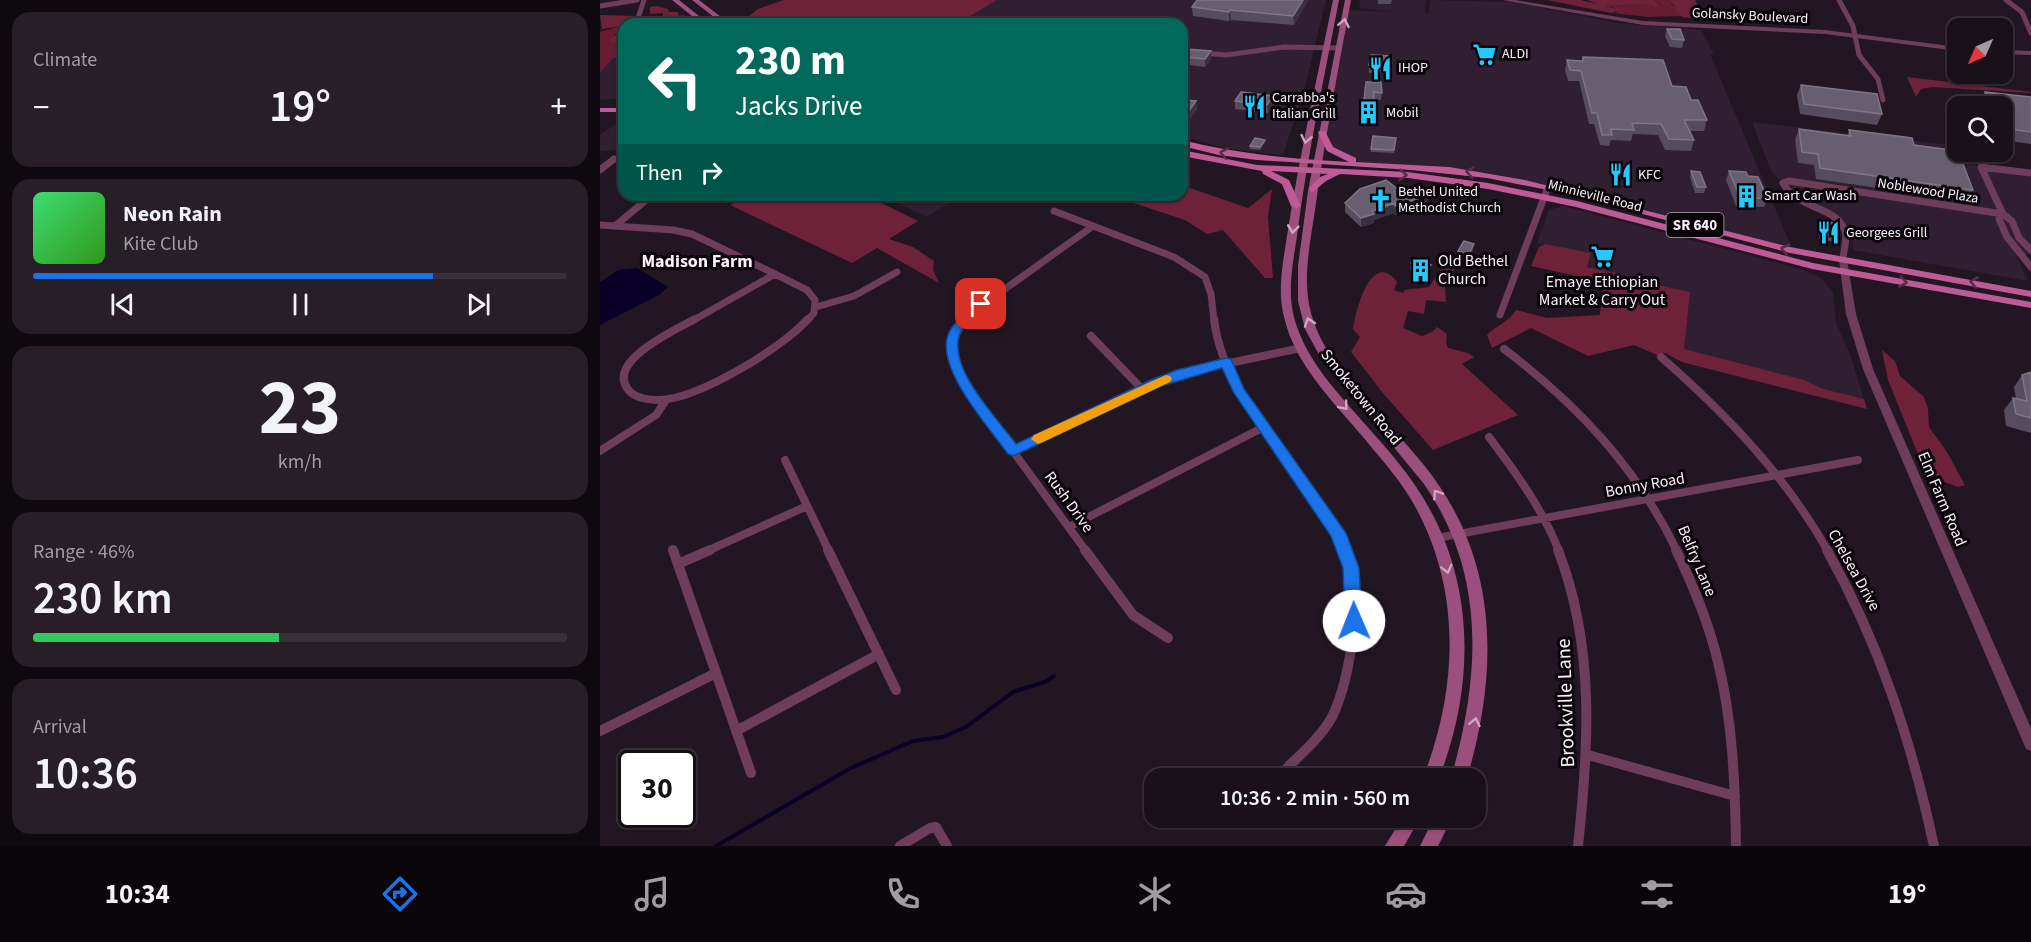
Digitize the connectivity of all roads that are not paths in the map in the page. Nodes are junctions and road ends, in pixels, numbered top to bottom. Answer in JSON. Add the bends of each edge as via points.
{"nodes":[{"id":1,"x":637,"y":0,"type":"edge"},
{"id":2,"x":644,"y":0,"type":"edge"},
{"id":3,"x":675,"y":0,"type":"edge"},
{"id":4,"x":695,"y":0,"type":"edge"},
{"id":5,"x":1336,"y":0,"type":"edge"},
{"id":6,"x":1348,"y":0,"type":"edge"},
{"id":7,"x":1506,"y":0,"type":"edge"},
{"id":8,"x":1537,"y":0,"type":"edge"},
{"id":9,"x":1839,"y":0,"type":"edge"},
{"id":10,"x":2006,"y":0,"type":"edge"},
{"id":11,"x":1520,"y":1,"type":"edge"},
{"id":12,"x":600,"y":6,"type":"edge"},
{"id":13,"x":638,"y":18,"type":"edge"},
{"id":14,"x":698,"y":18,"type":"edge"},
{"id":15,"x":720,"y":18,"type":"edge"},
{"id":16,"x":1681,"y":23,"type":"junction"},
{"id":17,"x":1854,"y":33,"type":"junction"},
{"id":18,"x":2031,"y":33,"type":"edge"},
{"id":19,"x":1947,"y":46,"type":"edge"},
{"id":20,"x":1325,"y":49,"type":"junction"},
{"id":21,"x":2031,"y":49,"type":"edge"},
{"id":22,"x":1338,"y":50,"type":"junction"},
{"id":23,"x":2013,"y":50,"type":"edge"},
{"id":24,"x":2013,"y":51,"type":"edge"},
{"id":25,"x":1188,"y":52,"type":"edge"},
{"id":26,"x":2031,"y":53,"type":"edge"},
{"id":27,"x":1883,"y":100,"type":"dead end"},
{"id":28,"x":600,"y":104,"type":"edge"},
{"id":29,"x":618,"y":104,"type":"edge"},
{"id":30,"x":600,"y":110,"type":"edge"},
{"id":31,"x":618,"y":110,"type":"edge"},
{"id":32,"x":1322,"y":133,"type":"junction"},
{"id":33,"x":1188,"y":144,"type":"edge"},
{"id":34,"x":1188,"y":154,"type":"edge"},
{"id":35,"x":614,"y":159,"type":"dead end"},
{"id":36,"x":1366,"y":164,"type":"junction"},
{"id":37,"x":1302,"y":166,"type":"junction"},
{"id":38,"x":1316,"y":167,"type":"junction"},
{"id":39,"x":1257,"y":168,"type":"junction"},
{"id":40,"x":600,"y":170,"type":"edge"},
{"id":41,"x":1344,"y":172,"type":"junction"},
{"id":42,"x":2031,"y":173,"type":"edge"},
{"id":43,"x":1313,"y":189,"type":"junction"},
{"id":44,"x":1547,"y":192,"type":"junction"},
{"id":45,"x":645,"y":201,"type":"edge"},
{"id":46,"x":1296,"y":206,"type":"junction"},
{"id":47,"x":1054,"y":211,"type":"dead end"},
{"id":48,"x":2003,"y":214,"type":"junction"},
{"id":49,"x":600,"y":225,"type":"edge"},
{"id":50,"x":615,"y":226,"type":"junction"},
{"id":51,"x":1093,"y":226,"type":"junction"},
{"id":52,"x":2031,"y":250,"type":"edge"},
{"id":53,"x":1844,"y":266,"type":"junction"},
{"id":54,"x":2031,"y":267,"type":"edge"},
{"id":55,"x":897,"y":272,"type":"dead end"},
{"id":56,"x":775,"y":274,"type":"junction"},
{"id":57,"x":2031,"y":294,"type":"edge"},
{"id":58,"x":2031,"y":305,"type":"edge"},
{"id":59,"x":816,"y":307,"type":"junction"},
{"id":60,"x":1500,"y":315,"type":"dead end"},
{"id":61,"x":1091,"y":336,"type":"dead end"},
{"id":62,"x":1301,"y":348,"type":"junction"},
{"id":63,"x":1504,"y":349,"type":"dead end"},
{"id":64,"x":1661,"y":357,"type":"dead end"},
{"id":65,"x":1226,"y":362,"type":"junction"},
{"id":66,"x":1142,"y":389,"type":"junction"},
{"id":67,"x":666,"y":400,"type":"junction"},
{"id":68,"x":1264,"y":427,"type":"junction"},
{"id":69,"x":1489,"y":438,"type":"dead end"},
{"id":70,"x":600,"y":451,"type":"edge"},
{"id":71,"x":1013,"y":451,"type":"junction"},
{"id":72,"x":784,"y":460,"type":"dead end"},
{"id":73,"x":1858,"y":460,"type":"dead end"},
{"id":74,"x":1778,"y":476,"type":"junction"},
{"id":75,"x":1649,"y":500,"type":"junction"},
{"id":76,"x":807,"y":506,"type":"junction"},
{"id":77,"x":1545,"y":518,"type":"junction"},
{"id":78,"x":1069,"y":527,"type":"junction"},
{"id":79,"x":1458,"y":534,"type":"junction"},
{"id":80,"x":1437,"y":538,"type":"junction"},
{"id":81,"x":673,"y":549,"type":"dead end"},
{"id":82,"x":678,"y":564,"type":"junction"},
{"id":83,"x":1168,"y":638,"type":"dead end"},
{"id":84,"x":879,"y":654,"type":"junction"},
{"id":85,"x":716,"y":673,"type":"junction"},
{"id":86,"x":896,"y":690,"type":"dead end"},
{"id":87,"x":600,"y":731,"type":"edge"},
{"id":88,"x":736,"y":731,"type":"junction"},
{"id":89,"x":2031,"y":744,"type":"edge"},
{"id":90,"x":1588,"y":755,"type":"junction"},
{"id":91,"x":1287,"y":768,"type":"edge"},
{"id":92,"x":1435,"y":768,"type":"edge"},
{"id":93,"x":1463,"y":768,"type":"edge"},
{"id":94,"x":751,"y":773,"type":"dead end"},
{"id":95,"x":1735,"y":796,"type":"junction"},
{"id":96,"x":1405,"y":828,"type":"edge"},
{"id":97,"x":1438,"y":828,"type":"edge"},
{"id":98,"x":900,"y":846,"type":"edge"},
{"id":99,"x":947,"y":846,"type":"edge"},
{"id":100,"x":1394,"y":846,"type":"edge"},
{"id":101,"x":1429,"y":846,"type":"edge"},
{"id":102,"x":1578,"y":846,"type":"edge"},
{"id":103,"x":1736,"y":846,"type":"edge"},
{"id":104,"x":1934,"y":846,"type":"edge"}],
"edges":[{"from":1,"to":12,"type":"street"},
{"from":2,"to":13,"type":"street"},
{"from":3,"to":14,"type":"main road"},
{"from":4,"to":15,"type":"main road"},
{"from":5,"to":20,"type":"main road","name":"Smoketown Road"},
{"from":22,"to":6,"type":"main road","name":"Smoketown Road","one_way":true},
{"from":7,"to":11,"type":"street","name":"Golansky Boulevard"},
{"from":8,"to":16,"type":"street","name":"Golansky Boulevard","via":[[1616,16]]},
{"from":9,"to":17,"type":"street"},
{"from":10,"to":18,"type":"street","via":[[2022,12]]},
{"from":11,"to":16,"type":"street","name":"Golansky Boulevard","via":[[1620,20]]},
{"from":16,"to":17,"type":"street","name":"Golansky Boulevard"},
{"from":17,"to":19,"type":"street","name":"Golansky Boulevard"},
{"from":17,"to":27,"type":"street","via":[[1859,55],[1878,79]]},
{"from":20,"to":22,"type":"street"},
{"from":20,"to":25,"type":"street","via":[[1226,55]]},
{"from":20,"to":37,"type":"main road","name":"Smoketown Road","one_way":true},
{"from":21,"to":23,"type":"street"},
{"from":22,"to":32,"type":"main road","name":"Smoketown Road"},
{"from":24,"to":26,"type":"street"},
{"from":28,"to":29,"type":"main road"},
{"from":30,"to":31,"type":"main road"},
{"from":32,"to":36,"type":"main road","via":[[1335,153]]},
{"from":32,"to":38,"type":"main road","name":"Smoketown Road"},
{"from":37,"to":33,"type":"main road","name":"Minnieville Road","number":"SR 640","one_way":true},
{"from":34,"to":39,"type":"main road","name":"Minnieville Road","number":"SR 640"},
{"from":35,"to":40,"type":"street"},
{"from":36,"to":38,"type":"main road","name":"Minnieville Road","number":"SR 640"},
{"from":44,"to":36,"type":"main road","name":"Minnieville Road","number":"SR 640","one_way":true,"via":[[1462,171]]},
{"from":37,"to":38,"type":"main road","name":"Minnieville Road","number":"SR 640"},
{"from":37,"to":39,"type":"main road","name":"Minnieville Road","number":"SR 640"},
{"from":37,"to":46,"type":"main road","name":"Smoketown Road"},
{"from":38,"to":41,"type":"main road","name":"Minnieville Road","number":"SR 640"},
{"from":38,"to":43,"type":"main road","name":"Smoketown Road"},
{"from":39,"to":46,"type":"main road","via":[[1286,182]]},
{"from":41,"to":43,"type":"main road","via":[[1326,178]]},
{"from":41,"to":44,"type":"main road","name":"Minnieville Road","number":"SR 640","one_way":true,"via":[[1424,176]]},
{"from":42,"to":48,"type":"street","name":"Noblewood Plaza","via":[[1981,167]]},
{"from":79,"to":43,"type":"main road","name":"Smoketown Road","one_way":true,"via":[[1430,482],[1331,364],[1311,329],[1302,278]]},
{"from":44,"to":53,"type":"main road","name":"Minnieville Road","number":"SR 640","via":[[1772,257]]},
{"from":44,"to":60,"type":"street"},
{"from":45,"to":50,"type":"street"},
{"from":46,"to":62,"type":"main road","name":"Smoketown Road","one_way":true,"via":[[1285,296]]},
{"from":47,"to":51,"type":"street"},
{"from":48,"to":52,"type":"street","name":"Noblewood Plaza"},
{"from":48,"to":53,"type":"street","name":"Noblewood Plaza","via":[[1783,183],[1793,198],[1838,220],[1845,231]]},
{"from":48,"to":54,"type":"street","name":"Noblewood Plaza","via":[[1999,219],[2002,228]]},
{"from":49,"to":50,"type":"street"},
{"from":50,"to":56,"type":"street","via":[[692,234]]},
{"from":51,"to":65,"type":"street","via":[[1174,257],[1205,277],[1216,339]]},
{"from":51,"to":71,"type":"street","name":"Rush Drive","via":[[981,304],[955,331],[952,355],[957,372]]},
{"from":57,"to":53,"type":"main road","name":"Minnieville Road","number":"SR 640","one_way":true},
{"from":53,"to":58,"type":"main road","name":"Minnieville Road","number":"SR 640","one_way":true},
{"from":53,"to":89,"type":"street","name":"Elm Farm Road","via":[[1851,314],[1868,369]]},
{"from":55,"to":59,"type":"street","via":[[854,296]]},
{"from":56,"to":59,"type":"street","via":[[812,294]]},
{"from":56,"to":67,"type":"street","via":[[647,346],[627,364],[621,378],[626,391],[640,399]]},
{"from":59,"to":67,"type":"street","via":[[802,327],[710,385]]},
{"from":61,"to":66,"type":"street"},
{"from":62,"to":65,"type":"street"},
{"from":62,"to":80,"type":"main road","name":"Smoketown Road","one_way":true,"via":[[1416,496]]},
{"from":63,"to":75,"type":"street","name":"Belfry Lane","via":[[1546,381],[1596,429]]},
{"from":64,"to":74,"type":"street","name":"Chelsea Drive","via":[[1739,429]]},
{"from":65,"to":66,"type":"street"},
{"from":65,"to":68,"type":"street","via":[[1238,390]]},
{"from":66,"to":71,"type":"street"},
{"from":67,"to":70,"type":"street","via":[[651,419]]},
{"from":68,"to":78,"type":"street"},
{"from":68,"to":91,"type":"street","via":[[1338,533],[1351,568],[1353,591],[1352,646],[1343,692],[1320,735]]},
{"from":69,"to":77,"type":"street","name":"Brookville Lane","via":[[1519,475]]},
{"from":71,"to":78,"type":"street","name":"Rush Drive"},
{"from":72,"to":76,"type":"street"},
{"from":73,"to":74,"type":"street","name":"Bonny Road"},
{"from":74,"to":75,"type":"street","name":"Bonny Road"},
{"from":74,"to":104,"type":"street","name":"Chelsea Drive","via":[[1834,562],[1875,642],[1904,721]]},
{"from":75,"to":77,"type":"street","name":"Bonny Road"},
{"from":75,"to":95,"type":"street","name":"Belfry Lane","via":[[1676,546],[1712,639],[1724,688]]},
{"from":76,"to":82,"type":"street"},
{"from":76,"to":84,"type":"street"},
{"from":77,"to":79,"type":"street","name":"Bonny Road"},
{"from":77,"to":90,"type":"street","name":"Brookville Lane","via":[[1566,568],[1582,632]]},
{"from":78,"to":83,"type":"street","name":"Rush Drive","via":[[1133,615]]},
{"from":79,"to":80,"type":"street","name":"Bonny Road"},
{"from":93,"to":79,"type":"main road","name":"Smoketown Road","one_way":true,"via":[[1477,714],[1482,641],[1477,595]]},
{"from":80,"to":92,"type":"main road","name":"Smoketown Road","one_way":true,"via":[[1452,590],[1458,652],[1452,705]]},
{"from":81,"to":82,"type":"street"},
{"from":82,"to":85,"type":"street"},
{"from":84,"to":86,"type":"street"},
{"from":84,"to":88,"type":"street"},
{"from":85,"to":87,"type":"street"},
{"from":85,"to":88,"type":"street"},
{"from":88,"to":94,"type":"street"},
{"from":90,"to":95,"type":"street"},
{"from":90,"to":102,"type":"street","name":"Brookville Lane"},
{"from":95,"to":103,"type":"street","name":"Belfry Lane"},
{"from":96,"to":100,"type":"main road"},
{"from":97,"to":101,"type":"main road"},
{"from":98,"to":99,"type":"street","via":[[936,827]]}]}
